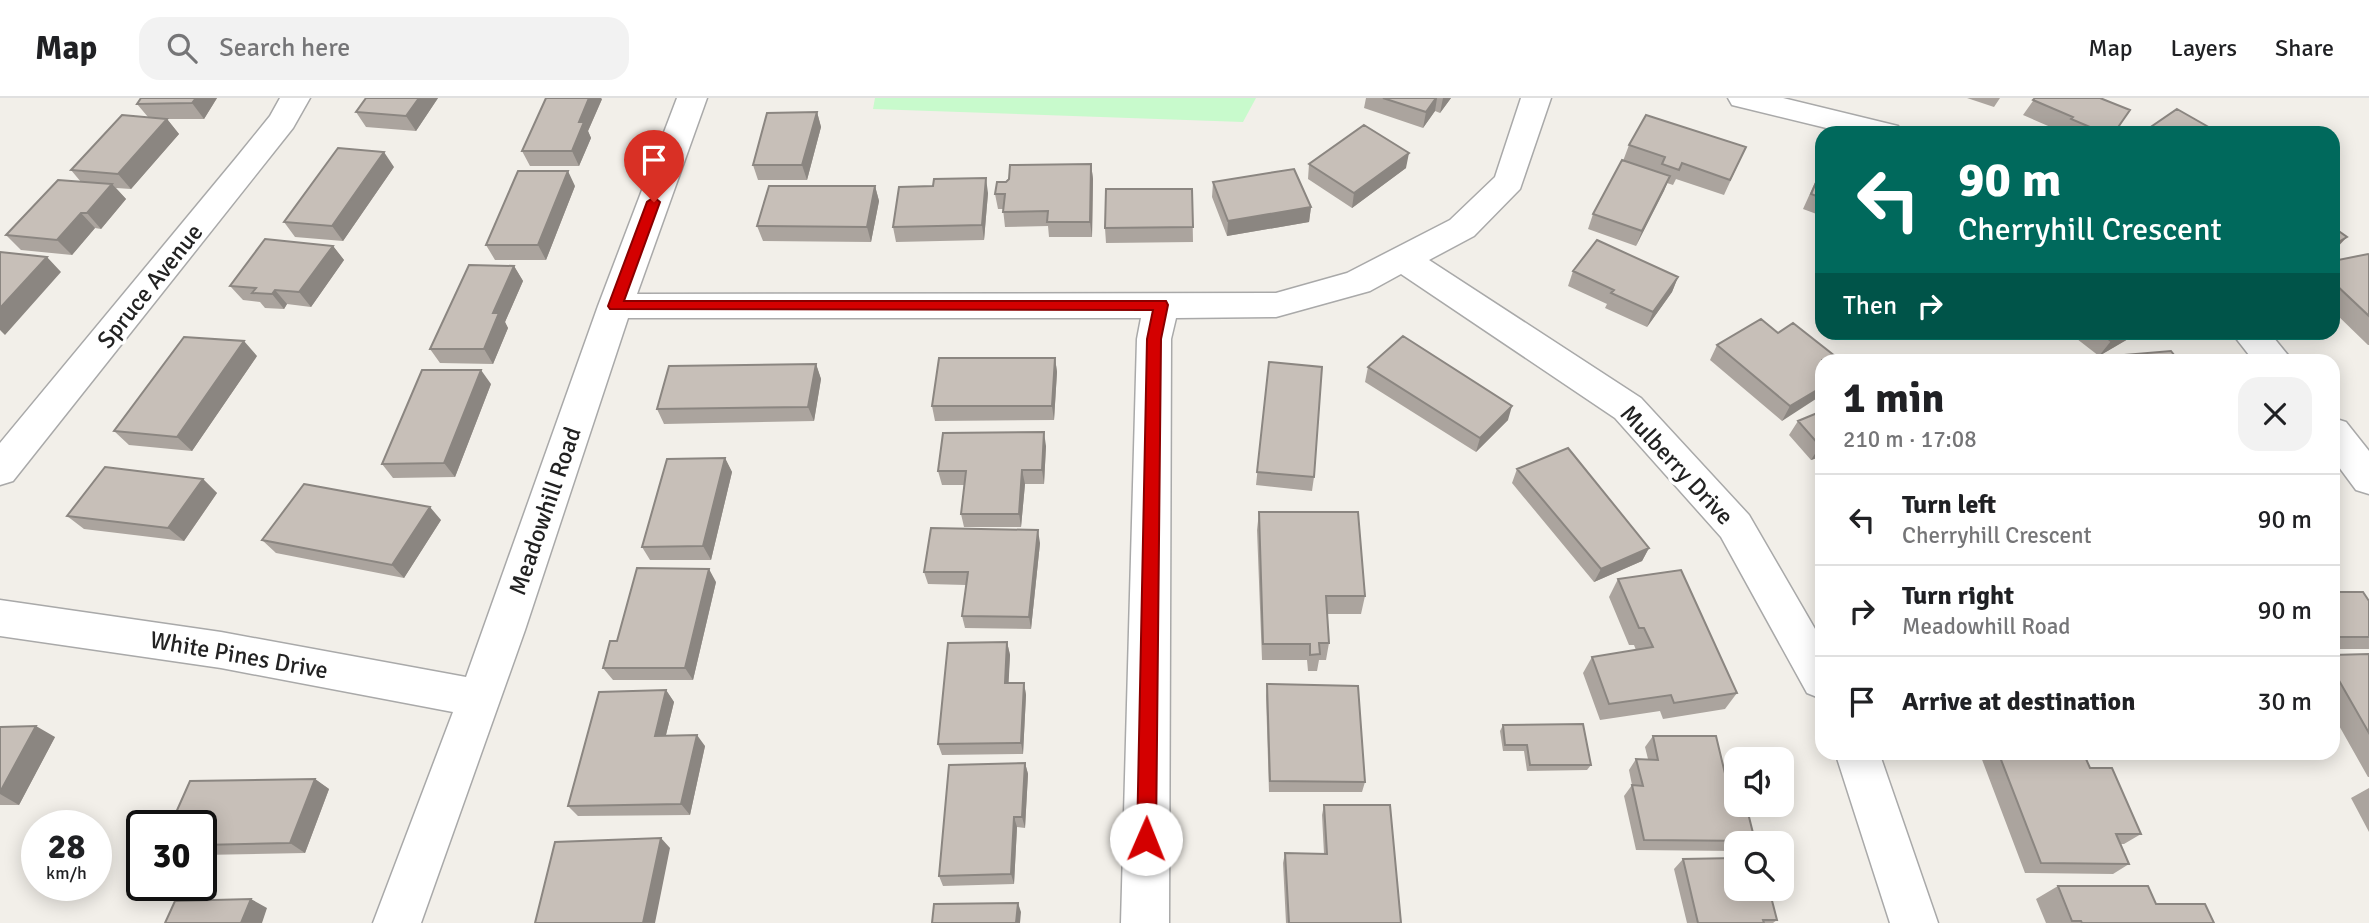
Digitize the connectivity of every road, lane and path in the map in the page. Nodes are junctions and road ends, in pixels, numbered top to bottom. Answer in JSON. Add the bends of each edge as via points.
{"nodes":[{"id":1,"x":295,"y":98,"type":"edge"},
{"id":2,"x":692,"y":98,"type":"edge"},
{"id":3,"x":1536,"y":98,"type":"edge"},
{"id":4,"x":1742,"y":98,"type":"edge"},
{"id":5,"x":1858,"y":126,"type":"edge"},
{"id":6,"x":1403,"y":258,"type":"junction"},
{"id":7,"x":1161,"y":305,"type":"junction"},
{"id":8,"x":615,"y":306,"type":"junction"},
{"id":9,"x":2255,"y":340,"type":"edge"},
{"id":10,"x":2268,"y":354,"type":"edge"},
{"id":11,"x":2340,"y":441,"type":"edge"},
{"id":12,"x":0,"y":470,"type":"edge"},
{"id":13,"x":2369,"y":479,"type":"edge"},
{"id":14,"x":0,"y":618,"type":"edge"},
{"id":15,"x":1815,"y":668,"type":"edge"},
{"id":16,"x":478,"y":698,"type":"junction"},
{"id":17,"x":1860,"y":760,"type":"edge"},
{"id":18,"x":397,"y":923,"type":"edge"},
{"id":19,"x":1145,"y":923,"type":"edge"},
{"id":20,"x":1914,"y":923,"type":"edge"}],
"edges":[{"from":1,"to":12,"type":"street","name":"Spruce Avenue","via":[[232,185]]},
{"from":2,"to":8,"type":"street","name":"Meadowhill Road"},
{"from":3,"to":6,"type":"street","via":[[1509,181],[1462,228]]},
{"from":4,"to":5,"type":"street"},
{"from":6,"to":7,"type":"street","via":[[1358,282],[1276,305]]},
{"from":6,"to":15,"type":"street","name":"Mulberry Drive","via":[[1628,408],[1735,526]]},
{"from":7,"to":8,"type":"street"},
{"from":7,"to":19,"type":"street","via":[[1154,339]]},
{"from":8,"to":16,"type":"street","name":"Meadowhill Road"},
{"from":9,"to":10,"type":"street"},
{"from":11,"to":13,"type":"street"},
{"from":14,"to":16,"type":"street","name":"White Pines Drive","via":[[221,650]]},
{"from":16,"to":18,"type":"street","name":"Meadowhill Road"},
{"from":17,"to":20,"type":"street"}]}
